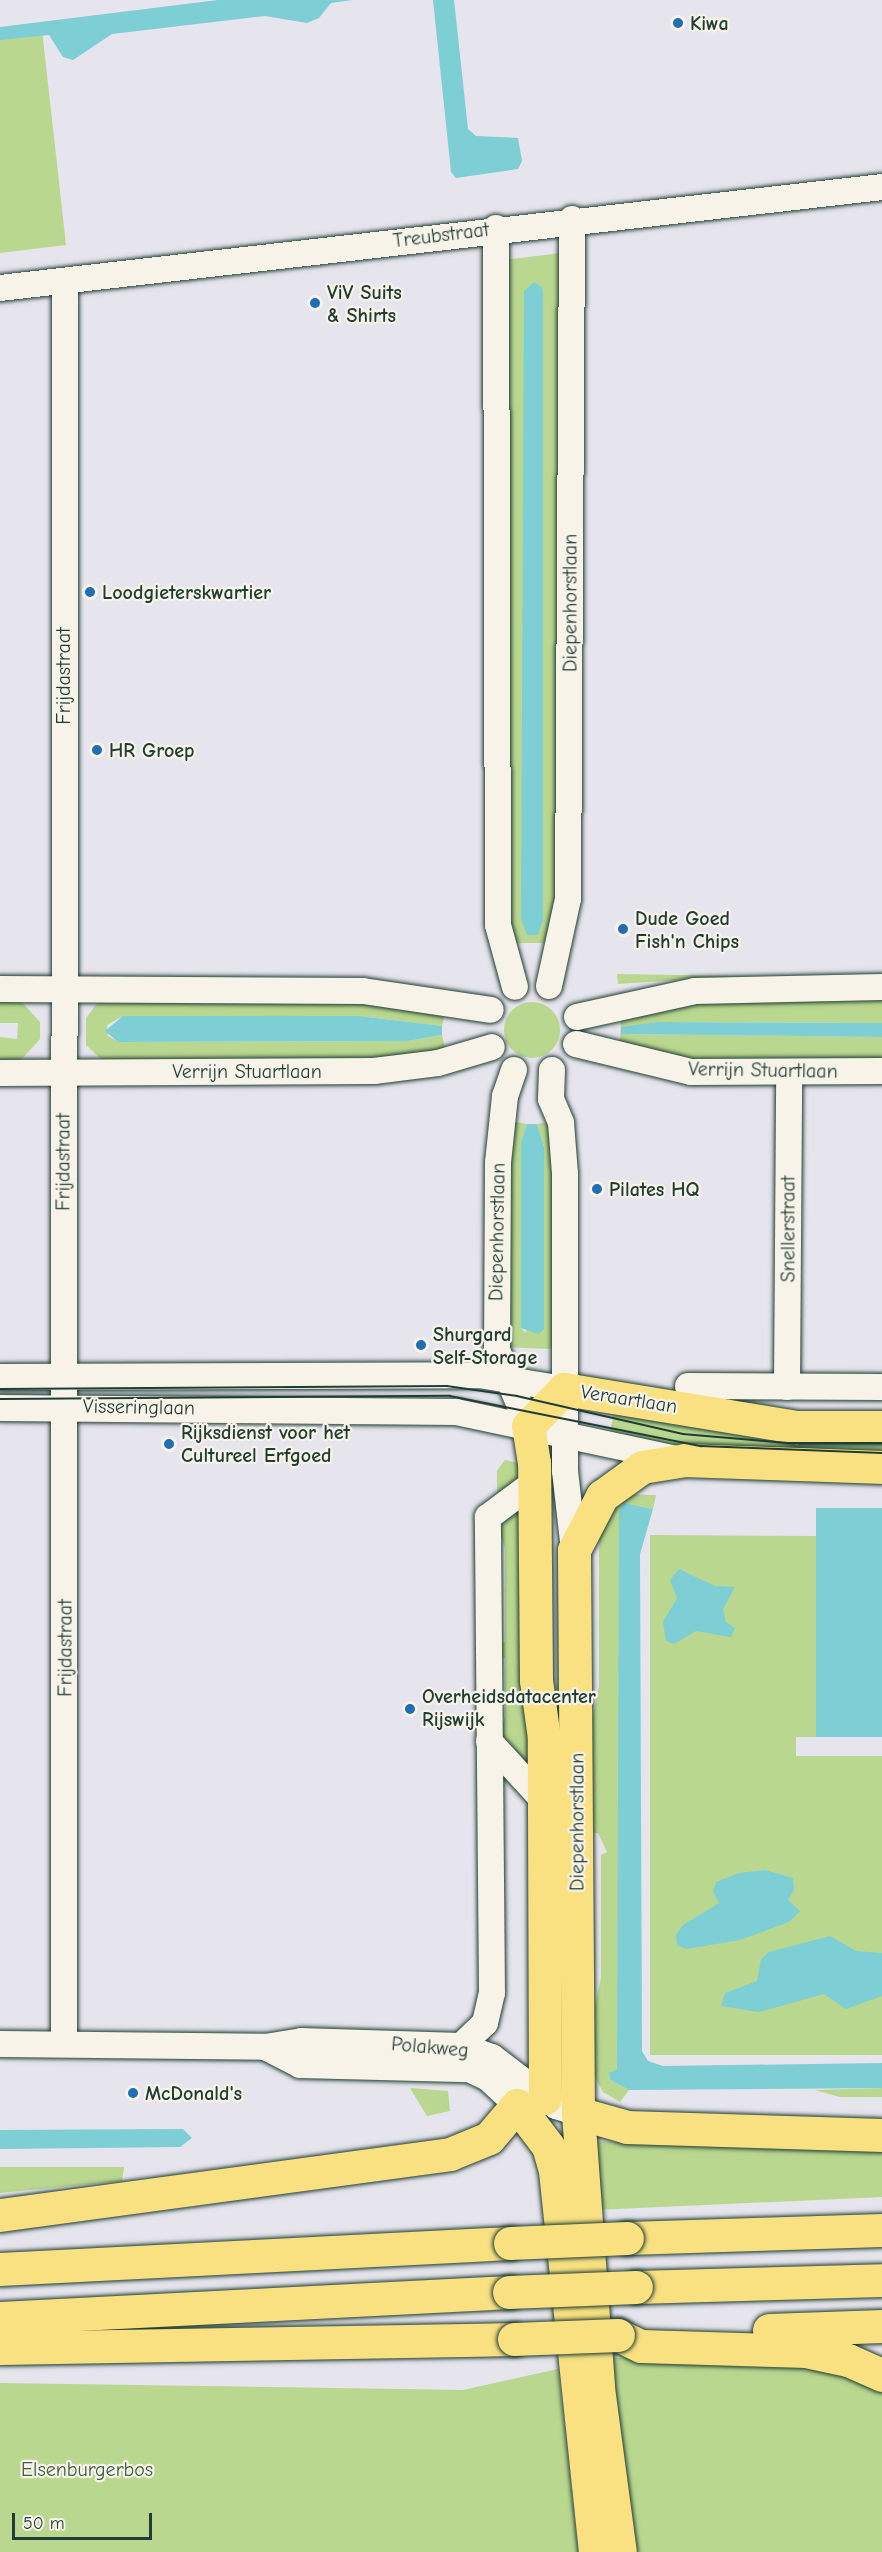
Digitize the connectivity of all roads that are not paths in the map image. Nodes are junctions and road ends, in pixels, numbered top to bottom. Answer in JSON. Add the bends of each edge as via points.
{"nodes":[{"id":1,"x":882,"y":187,"type":"edge"},
{"id":2,"x":572,"y":219,"type":"junction"},
{"id":3,"x":496,"y":228,"type":"junction"},
{"id":4,"x":64,"y":281,"type":"junction"},
{"id":5,"x":0,"y":288,"type":"edge"},
{"id":6,"x":549,"y":986,"type":"junction"},
{"id":7,"x":515,"y":987,"type":"junction"},
{"id":8,"x":882,"y":987,"type":"edge"},
{"id":9,"x":0,"y":988,"type":"edge"},
{"id":10,"x":64,"y":988,"type":"junction"},
{"id":11,"x":491,"y":1010,"type":"junction"},
{"id":12,"x":577,"y":1017,"type":"junction"},
{"id":13,"x":576,"y":1044,"type":"junction"},
{"id":14,"x":492,"y":1047,"type":"junction"},
{"id":15,"x":514,"y":1070,"type":"junction"},
{"id":16,"x":552,"y":1070,"type":"junction"},
{"id":17,"x":882,"y":1071,"type":"edge"},
{"id":18,"x":789,"y":1072,"type":"junction"},
{"id":19,"x":0,"y":1073,"type":"edge"},
{"id":20,"x":63,"y":1073,"type":"junction"},
{"id":21,"x":0,"y":1377,"type":"edge"},
{"id":22,"x":64,"y":1377,"type":"junction"},
{"id":23,"x":510,"y":1380,"type":"junction"},
{"id":24,"x":688,"y":1386,"type":"dead end"},
{"id":25,"x":787,"y":1387,"type":"junction"},
{"id":26,"x":882,"y":1387,"type":"edge"},
{"id":27,"x":564,"y":1389,"type":"junction"},
{"id":28,"x":65,"y":1406,"type":"junction"},
{"id":29,"x":0,"y":1408,"type":"edge"},
{"id":30,"x":749,"y":1419,"type":"junction"},
{"id":31,"x":528,"y":1426,"type":"junction"},
{"id":32,"x":882,"y":1426,"type":"edge"},
{"id":33,"x":565,"y":1434,"type":"junction"},
{"id":34,"x":685,"y":1460,"type":"junction"},
{"id":35,"x":882,"y":1467,"type":"edge"},
{"id":36,"x":535,"y":1482,"type":"junction"},
{"id":37,"x":574,"y":1550,"type":"junction"},
{"id":38,"x":489,"y":1741,"type":"junction"},
{"id":39,"x":543,"y":1800,"type":"junction"},
{"id":40,"x":0,"y":2043,"type":"edge"},
{"id":41,"x":64,"y":2043,"type":"junction"},
{"id":42,"x":461,"y":2046,"type":"junction"},
{"id":43,"x":265,"y":2047,"type":"junction"},
{"id":44,"x":530,"y":2096,"type":"junction"},
{"id":45,"x":578,"y":2112,"type":"junction"},
{"id":46,"x":882,"y":2135,"type":"edge"},
{"id":47,"x":548,"y":2146,"type":"junction"},
{"id":48,"x":0,"y":2215,"type":"edge"},
{"id":49,"x":882,"y":2230,"type":"edge"},
{"id":50,"x":0,"y":2269,"type":"edge"},
{"id":51,"x":882,"y":2280,"type":"edge"},
{"id":52,"x":0,"y":2318,"type":"edge"},
{"id":53,"x":882,"y":2326,"type":"edge"},
{"id":54,"x":633,"y":2339,"type":"junction"},
{"id":55,"x":0,"y":2349,"type":"edge"},
{"id":56,"x":882,"y":2375,"type":"edge"},
{"id":57,"x":583,"y":2552,"type":"edge"},
{"id":58,"x":595,"y":2552,"type":"edge"},
{"id":59,"x":620,"y":2552,"type":"edge"}],
"edges":[{"from":1,"to":2,"type":"street","name":"Treubstraat"},
{"from":2,"to":3,"type":"street","name":"Treubstraat"},
{"from":2,"to":6,"type":"street","name":"Diepenhorstlaan","via":[[568,899]]},
{"from":3,"to":4,"type":"street","name":"Treubstraat"},
{"from":3,"to":7,"type":"street","via":[[498,926]]},
{"from":4,"to":5,"type":"street","name":"Treubstraat"},
{"from":4,"to":10,"type":"street","name":"Frijdastraat"},
{"from":6,"to":7,"type":"street"},
{"from":6,"to":12,"type":"street","via":[[567,998]]},
{"from":7,"to":11,"type":"street"},
{"from":8,"to":12,"type":"street","via":[[695,991]]},
{"from":9,"to":10,"type":"street"},
{"from":10,"to":11,"type":"street","via":[[363,990]]},
{"from":10,"to":20,"type":"street","name":"Frijdastraat"},
{"from":11,"to":14,"type":"street","via":[[488,1025]]},
{"from":12,"to":13,"type":"street"},
{"from":13,"to":16,"type":"street"},
{"from":13,"to":18,"type":"street","name":"Verrijn Stuartlaan","via":[[691,1072]]},
{"from":14,"to":15,"type":"street"},
{"from":14,"to":20,"type":"street","name":"Verrijn Stuartlaan","via":[[446,1061],[374,1071]]},
{"from":15,"to":16,"type":"street","via":[[529,1074]]},
{"from":15,"to":23,"type":"street","name":"Diepenhorstlaan","via":[[504,1102],[495,1218],[497,1350]]},
{"from":16,"to":27,"type":"street","name":"Diepenhorstlaan","via":[[551,1099],[561,1123],[565,1173]]},
{"from":17,"to":18,"type":"street","name":"Verrijn Stuartlaan"},
{"from":18,"to":25,"type":"street","name":"Snellerstraat"},
{"from":19,"to":20,"type":"street","name":"Verrijn Stuartlaan"},
{"from":20,"to":22,"type":"street","name":"Frijdastraat"},
{"from":21,"to":22,"type":"street","name":"Visseringlaan"},
{"from":22,"to":23,"type":"street","name":"Visseringlaan","via":[[479,1375]]},
{"from":22,"to":28,"type":"street","name":"Frijdastraat"},
{"from":23,"to":27,"type":"street","name":"Veraartlaan"},
{"from":23,"to":31,"type":"street","name":"Diepenhorstlaan"},
{"from":24,"to":25,"type":"street","name":"Veraartlaan"},
{"from":25,"to":26,"type":"street","name":"Veraartlaan"},
{"from":25,"to":30,"type":"street"},
{"from":27,"to":30,"type":"main road","name":"Veraartlaan"},
{"from":27,"to":31,"type":"main road"},
{"from":27,"to":33,"type":"street","name":"Diepenhorstlaan"},
{"from":28,"to":29,"type":"street","name":"Visseringlaan"},
{"from":28,"to":31,"type":"street","name":"Visseringlaan","via":[[456,1412]]},
{"from":28,"to":41,"type":"street","name":"Frijdastraat"},
{"from":30,"to":32,"type":"main road","name":"Veraartlaan","via":[[797,1427]]},
{"from":31,"to":33,"type":"street"},
{"from":31,"to":36,"type":"main road","name":"Diepenhorstlaan"},
{"from":33,"to":34,"type":"street"},
{"from":33,"to":37,"type":"street","name":"Diepenhorstlaan"},
{"from":34,"to":35,"type":"main road"},
{"from":34,"to":37,"type":"main road","via":[[642,1467],[616,1484],[602,1496]]},
{"from":36,"to":38,"type":"street","via":[[488,1517]]},
{"from":36,"to":39,"type":"main road","name":"Diepenhorstlaan","via":[[536,1680],[544,1738]]},
{"from":37,"to":45,"type":"main road","name":"Diepenhorstlaan"},
{"from":38,"to":39,"type":"street","name":"Diepenhorstlaan"},
{"from":38,"to":42,"type":"street","via":[[492,1993],[485,2023]]},
{"from":39,"to":44,"type":"main road","name":"Diepenhorstlaan","via":[[544,2053]]},
{"from":40,"to":41,"type":"street","name":"Polakweg"},
{"from":41,"to":43,"type":"street","name":"Polakweg"},
{"from":42,"to":43,"type":"street","name":"Polakweg","via":[[301,2041]]},
{"from":42,"to":44,"type":"street","name":"Polakweg","via":[[492,2057]]},
{"from":43,"to":44,"type":"street","name":"Polakweg","via":[[300,2065],[469,2068]]},
{"from":44,"to":45,"type":"street","name":"Polakweg"},
{"from":44,"to":47,"type":"main road"},
{"from":44,"to":48,"type":"main road","via":[[489,2138],[450,2154]]},
{"from":45,"to":46,"type":"main road","via":[[627,2127]]},
{"from":45,"to":59,"type":"main road","name":"Diepenhorstlaan","via":[[598,2388]]},
{"from":47,"to":57,"type":"main road","via":[[545,2177]]},
{"from":47,"to":58,"type":"main road","via":[[555,2171]]},
{"from":49,"to":50,"type":"main road","bridge":true,"via":[[510,2243]]},
{"from":51,"to":52,"type":"main road","bridge":true,"via":[[509,2292]]},
{"from":53,"to":54,"type":"main road"},
{"from":54,"to":55,"type":"main road","bridge":true},
{"from":54,"to":56,"type":"main road","via":[[786,2348],[848,2360]]}]}
